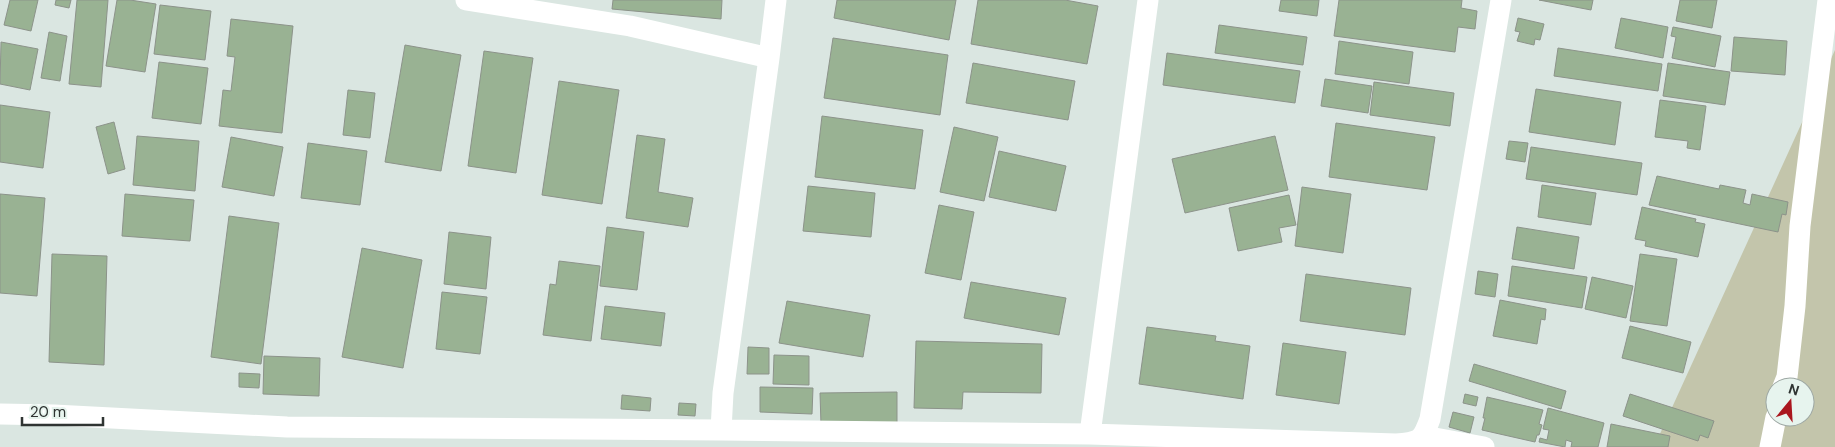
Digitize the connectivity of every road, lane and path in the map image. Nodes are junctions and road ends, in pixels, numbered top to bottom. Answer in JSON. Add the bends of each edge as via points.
{"nodes":[{"id":1,"x":466,"y":0,"type":"edge"},
{"id":2,"x":776,"y":0,"type":"edge"},
{"id":3,"x":1148,"y":0,"type":"edge"},
{"id":4,"x":1501,"y":0,"type":"edge"},
{"id":5,"x":1828,"y":0,"type":"edge"},
{"id":6,"x":769,"y":58,"type":"junction"},
{"id":7,"x":1787,"y":377,"type":"edge"},
{"id":8,"x":0,"y":414,"type":"edge"},
{"id":9,"x":1774,"y":427,"type":"edge"},
{"id":10,"x":721,"y":430,"type":"junction"},
{"id":11,"x":1090,"y":434,"type":"junction"},
{"id":12,"x":1424,"y":436,"type":"junction"},
{"id":13,"x":519,"y":438,"type":"edge"},
{"id":14,"x":1484,"y":447,"type":"edge"},
{"id":15,"x":1770,"y":447,"type":"edge"}],
"edges":[{"from":1,"to":6,"type":"street","via":[[630,26]]},
{"from":2,"to":6,"type":"street"},
{"from":3,"to":11,"type":"street"},
{"from":4,"to":12,"type":"street","via":[[1430,419]]},
{"from":5,"to":7,"type":"street","via":[[1800,226]]},
{"from":6,"to":10,"type":"street","via":[[723,393]]},
{"from":8,"to":13,"type":"street"},
{"from":9,"to":15,"type":"street"},
{"from":10,"to":11,"type":"street"},
{"from":10,"to":13,"type":"street"},
{"from":11,"to":12,"type":"street","via":[[1396,444],[1412,443]]},
{"from":12,"to":14,"type":"street"}]}
